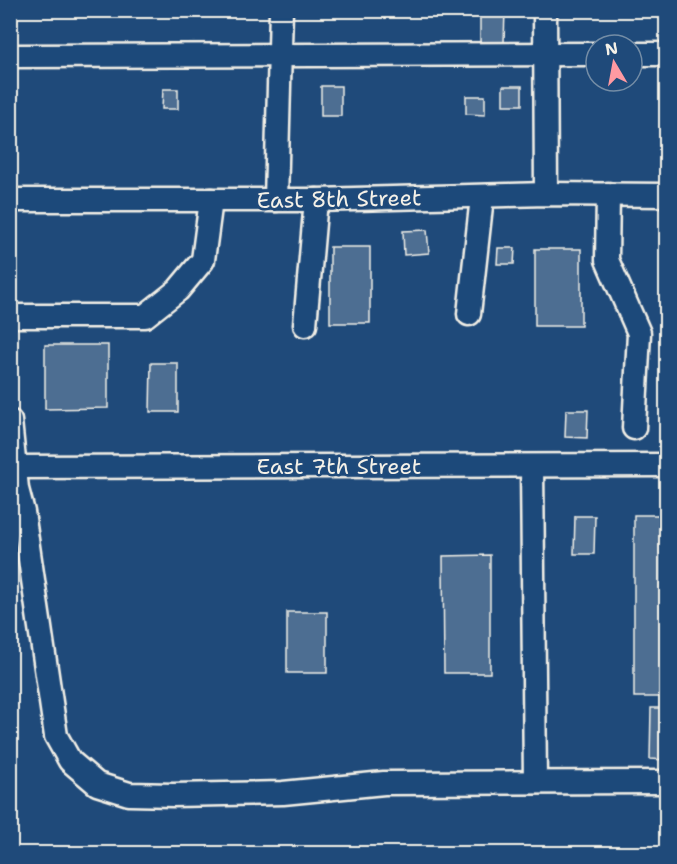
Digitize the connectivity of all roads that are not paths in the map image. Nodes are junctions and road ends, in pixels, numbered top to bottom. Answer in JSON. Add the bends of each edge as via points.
{"nodes":[{"id":1,"x":280,"y":10,"type":"edge"},
{"id":2,"x":545,"y":10,"type":"edge"},
{"id":3,"x":545,"y":53,"type":"junction"},
{"id":4,"x":281,"y":54,"type":"junction"},
{"id":5,"x":584,"y":54,"type":"edge"},
{"id":6,"x":644,"y":54,"type":"edge"},
{"id":7,"x":666,"y":54,"type":"edge"},
{"id":8,"x":10,"y":56,"type":"edge"},
{"id":9,"x":546,"y":194,"type":"junction"},
{"id":10,"x":608,"y":194,"type":"junction"},
{"id":11,"x":666,"y":195,"type":"edge"},
{"id":12,"x":482,"y":196,"type":"junction"},
{"id":13,"x":10,"y":200,"type":"edge"},
{"id":14,"x":211,"y":200,"type":"junction"},
{"id":15,"x":276,"y":200,"type":"junction"},
{"id":16,"x":316,"y":200,"type":"junction"},
{"id":17,"x":469,"y":314,"type":"dead end"},
{"id":18,"x":10,"y":316,"type":"edge"},
{"id":19,"x":305,"y":325,"type":"dead end"},
{"id":20,"x":10,"y":421,"type":"edge"},
{"id":21,"x":634,"y":428,"type":"dead end"},
{"id":22,"x":666,"y":465,"type":"edge"},
{"id":23,"x":532,"y":466,"type":"junction"},
{"id":24,"x":13,"y":467,"type":"edge"},
{"id":25,"x":666,"y":782,"type":"edge"},
{"id":26,"x":535,"y":783,"type":"junction"}],
"edges":[{"from":1,"to":4,"type":"street"},
{"from":2,"to":3,"type":"street"},
{"from":3,"to":4,"type":"street"},
{"from":3,"to":5,"type":"street"},
{"from":3,"to":9,"type":"street"},
{"from":4,"to":8,"type":"street"},
{"from":4,"to":15,"type":"street"},
{"from":6,"to":7,"type":"street"},
{"from":9,"to":10,"type":"street","name":"East 8th Street"},
{"from":9,"to":12,"type":"street","name":"East 8th Street"},
{"from":10,"to":11,"type":"street","name":"East 8th Street"},
{"from":10,"to":21,"type":"street","via":[[607,261],[639,333]]},
{"from":12,"to":16,"type":"street","name":"East 8th Street"},
{"from":12,"to":17,"type":"street"},
{"from":13,"to":14,"type":"street","name":"East 8th Street"},
{"from":14,"to":15,"type":"street","name":"East 8th Street"},
{"from":14,"to":18,"type":"street","via":[[202,260],[178,290],[145,316]]},
{"from":15,"to":16,"type":"street","name":"East 8th Street"},
{"from":16,"to":19,"type":"street"},
{"from":20,"to":24,"type":"street"},
{"from":22,"to":23,"type":"street","name":"East 7th Street"},
{"from":23,"to":24,"type":"street","name":"East 7th Street"},
{"from":23,"to":26,"type":"street"},
{"from":24,"to":26,"type":"street","via":[[56,736],[70,761],[97,783],[129,794],[173,795],[283,793],[384,783]]},
{"from":25,"to":26,"type":"street"}]}
